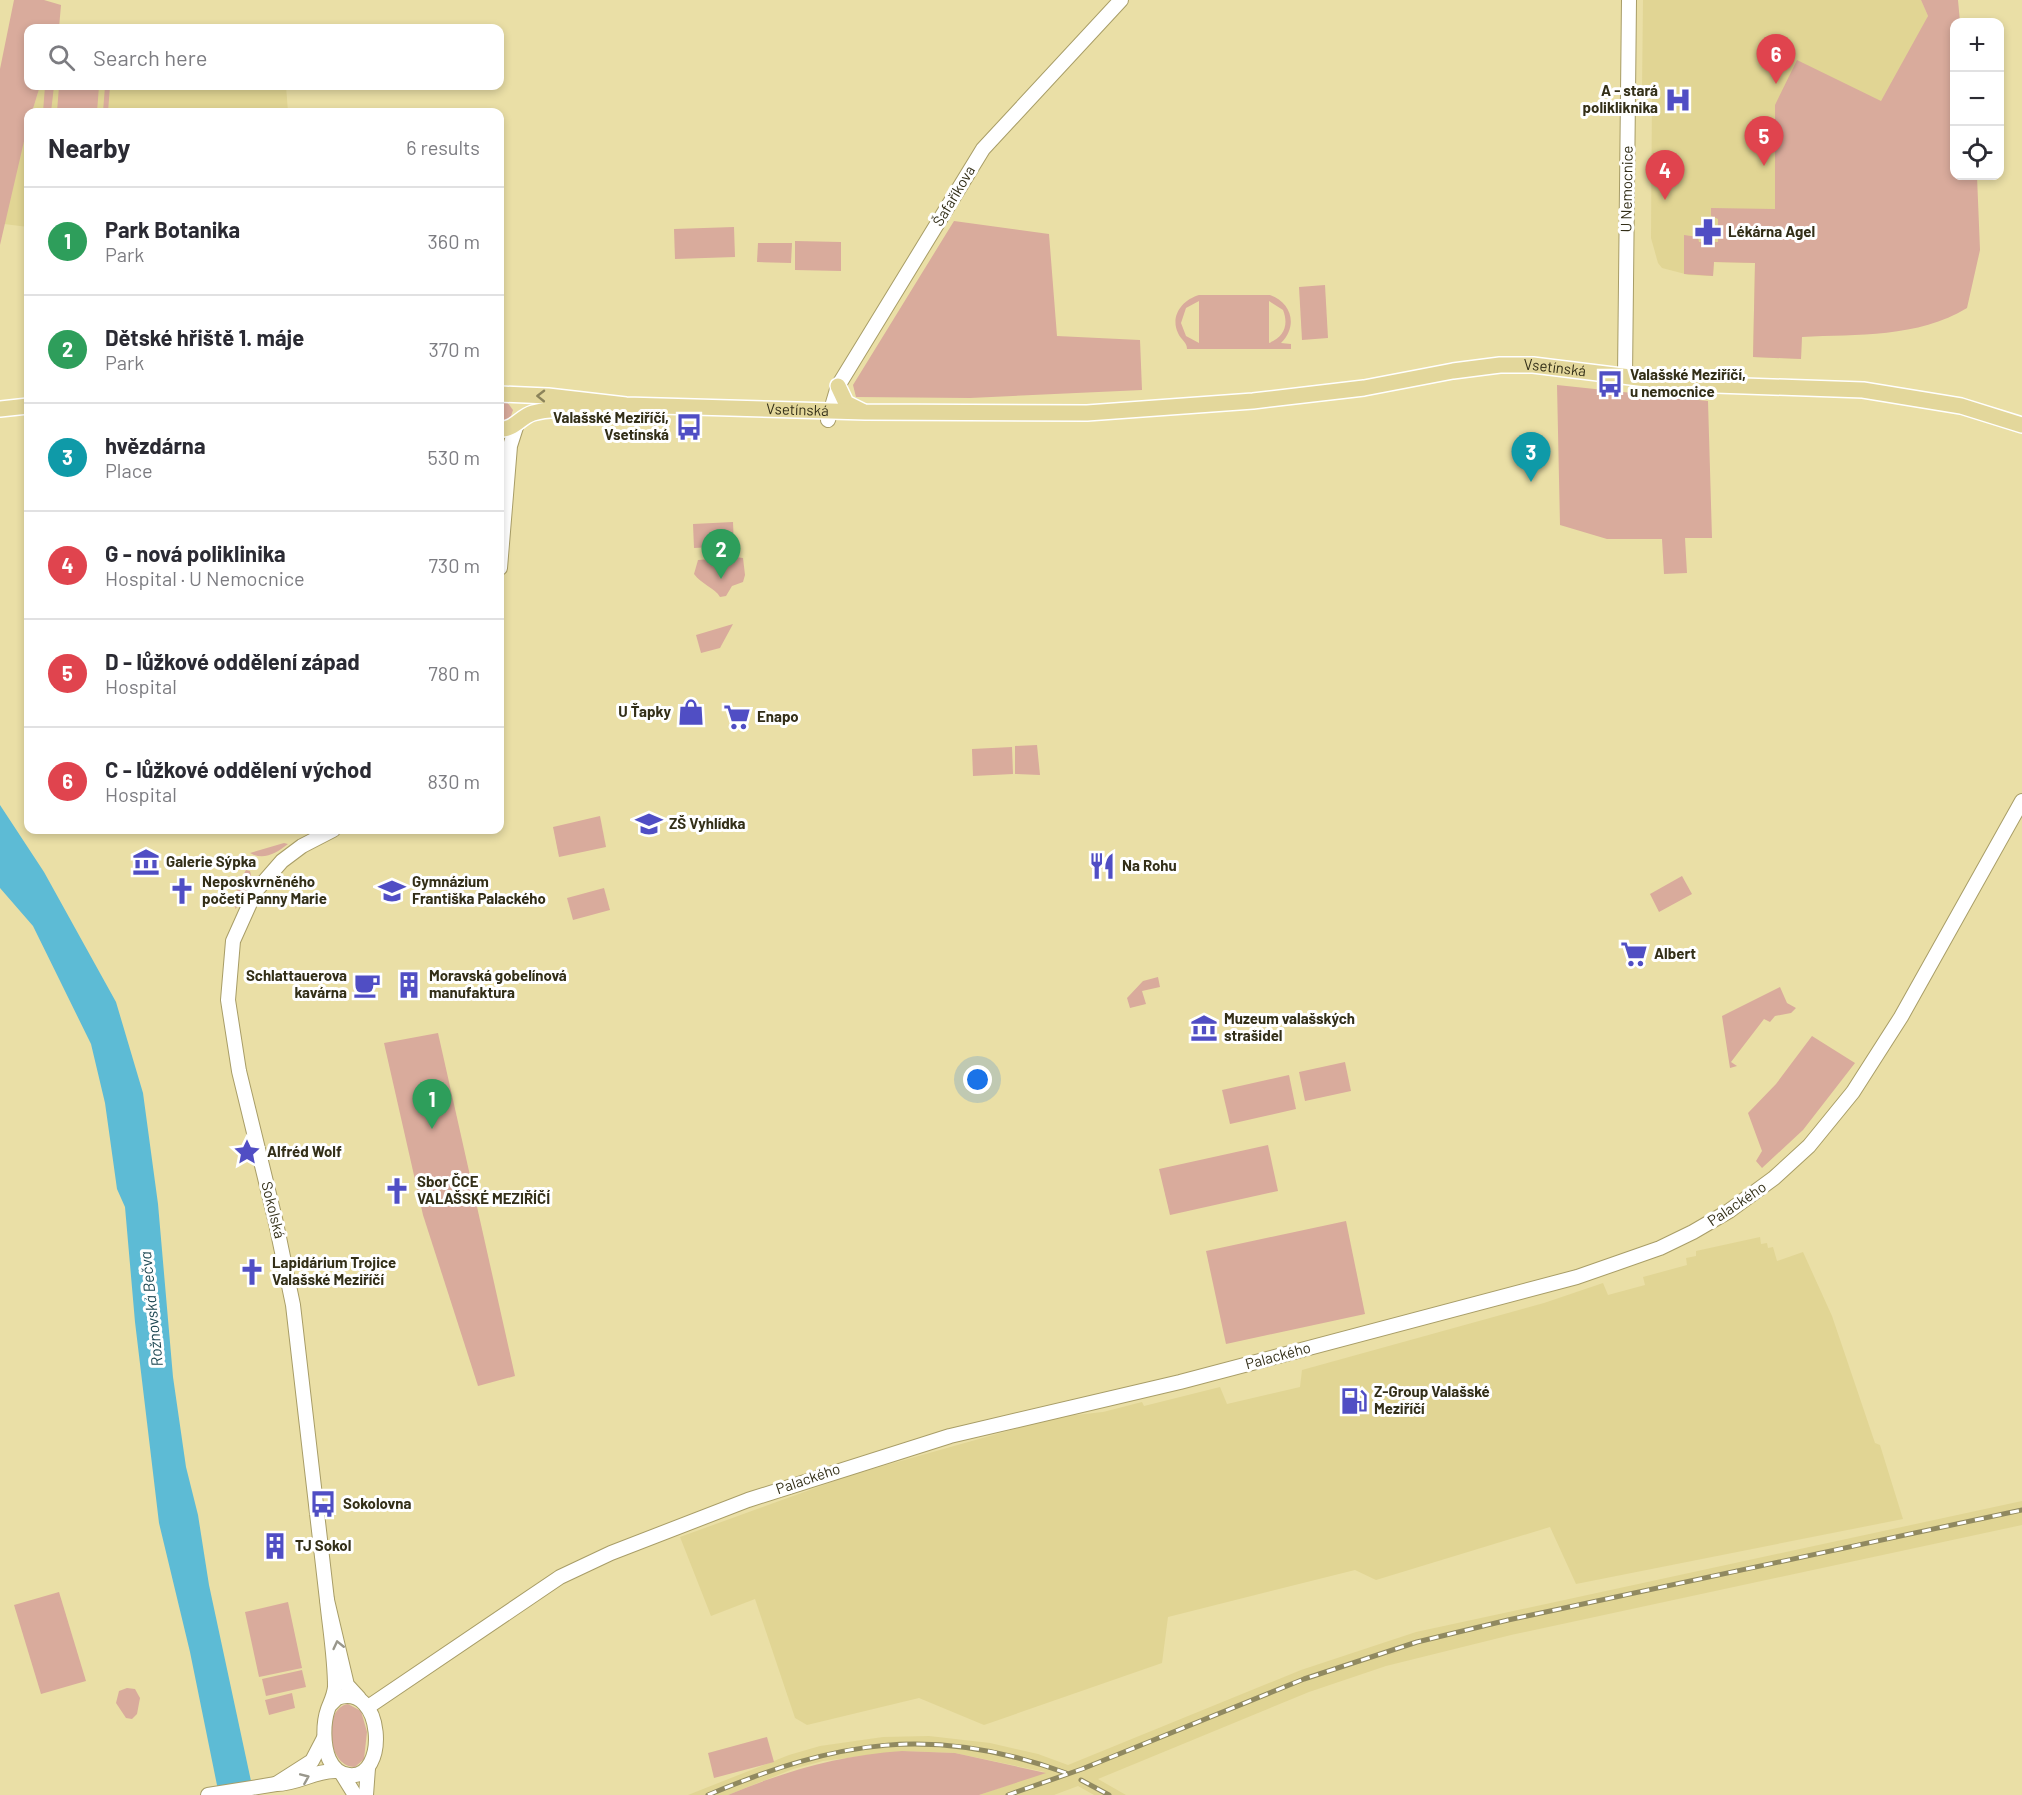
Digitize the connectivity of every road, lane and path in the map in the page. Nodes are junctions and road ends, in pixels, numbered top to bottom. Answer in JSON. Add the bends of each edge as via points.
{"nodes":[{"id":1,"x":1121,"y":0,"type":"edge"},
{"id":2,"x":1629,"y":0,"type":"edge"},
{"id":3,"x":1625,"y":377,"type":"junction"},
{"id":4,"x":838,"y":386,"type":"junction"},
{"id":5,"x":505,"y":395,"type":"edge"},
{"id":6,"x":24,"y":399,"type":"edge"},
{"id":7,"x":0,"y":402,"type":"edge"},
{"id":8,"x":24,"y":406,"type":"edge"},
{"id":9,"x":0,"y":409,"type":"edge"},
{"id":10,"x":865,"y":412,"type":"junction"},
{"id":11,"x":1087,"y":413,"type":"junction"},
{"id":12,"x":829,"y":415,"type":"junction"},
{"id":13,"x":517,"y":424,"type":"junction"},
{"id":14,"x":2022,"y":425,"type":"edge"},
{"id":15,"x":504,"y":429,"type":"edge"},
{"id":16,"x":504,"y":519,"type":"edge"},
{"id":17,"x":2022,"y":801,"type":"edge"},
{"id":18,"x":326,"y":834,"type":"edge"},
{"id":19,"x":327,"y":1600,"type":"junction"},
{"id":20,"x":363,"y":1703,"type":"junction"},
{"id":21,"x":330,"y":1705,"type":"junction"},
{"id":22,"x":325,"y":1736,"type":"junction"},
{"id":23,"x":368,"y":1768,"type":"junction"},
{"id":24,"x":340,"y":1772,"type":"junction"},
{"id":25,"x":272,"y":1785,"type":"junction"},
{"id":26,"x":208,"y":1795,"type":"edge"},
{"id":27,"x":356,"y":1795,"type":"edge"},
{"id":28,"x":366,"y":1795,"type":"edge"}],
"edges":[{"from":1,"to":4,"type":"street","name":"Šafaříkova","via":[[983,149]]},
{"from":2,"to":3,"type":"street","name":"U Nemocnice"},
{"from":3,"to":11,"type":"main road","name":"Vsetínská","via":[[1547,366],[1500,365],[1310,395]]},
{"from":3,"to":14,"type":"main road","name":"Vsetínská","via":[[1695,384],[1863,390],[1961,406]]},
{"from":4,"to":10,"type":"main road","via":[[846,403]]},
{"from":4,"to":12,"type":"street","name":"Šafaříkova"},
{"from":12,"to":5,"type":"main road","name":"Vsetínská","one_way":true},
{"from":5,"to":13,"type":"main road","via":[[521,408]]},
{"from":6,"to":7,"type":"main road"},
{"from":8,"to":9,"type":"main road"},
{"from":10,"to":11,"type":"main road","name":"Vsetínská"},
{"from":10,"to":12,"type":"main road","name":"Vsetínská"},
{"from":11,"to":12,"type":"main road","name":"Vsetínská","via":[[1041,420]]},
{"from":12,"to":13,"type":"main road","name":"Vsetínská","via":[[563,410],[531,414]]},
{"from":13,"to":15,"type":"main road","name":"Vsetínská"},
{"from":13,"to":16,"type":"street","via":[[510,446]]},
{"from":17,"to":20,"type":"street","name":"Palackého","via":[[1901,1017],[1853,1092],[1823,1131],[1786,1168],[1702,1228],[1660,1248],[1577,1276],[1180,1382],[950,1436],[748,1500],[560,1577]]},
{"from":18,"to":19,"type":"street","name":"Sokolská","via":[[291,854],[255,892],[233,941],[228,1000],[239,1071],[293,1305]]},
{"from":20,"to":19,"type":"street","name":"Sokolská","one_way":true,"via":[[347,1685]]},
{"from":19,"to":21,"type":"street","name":"Sokolská","via":[[334,1676]]},
{"from":20,"to":21,"type":"street","via":[[342,1696]]},
{"from":20,"to":23,"type":"street","name":"Sokolská","via":[[374,1724],[376,1741]]},
{"from":21,"to":22,"type":"street","name":"Sokolská"},
{"from":22,"to":24,"type":"street","name":"Sokolská","via":[[329,1760]]},
{"from":22,"to":25,"type":"street","via":[[312,1761]]},
{"from":23,"to":24,"type":"street","via":[[354,1775]]},
{"from":23,"to":28,"type":"street","name":"Sokolská"},
{"from":25,"to":24,"type":"street","one_way":true,"via":[[300,1781],[319,1772]]},
{"from":24,"to":27,"type":"street","name":"Sokolská"},
{"from":25,"to":26,"type":"street"}]}
